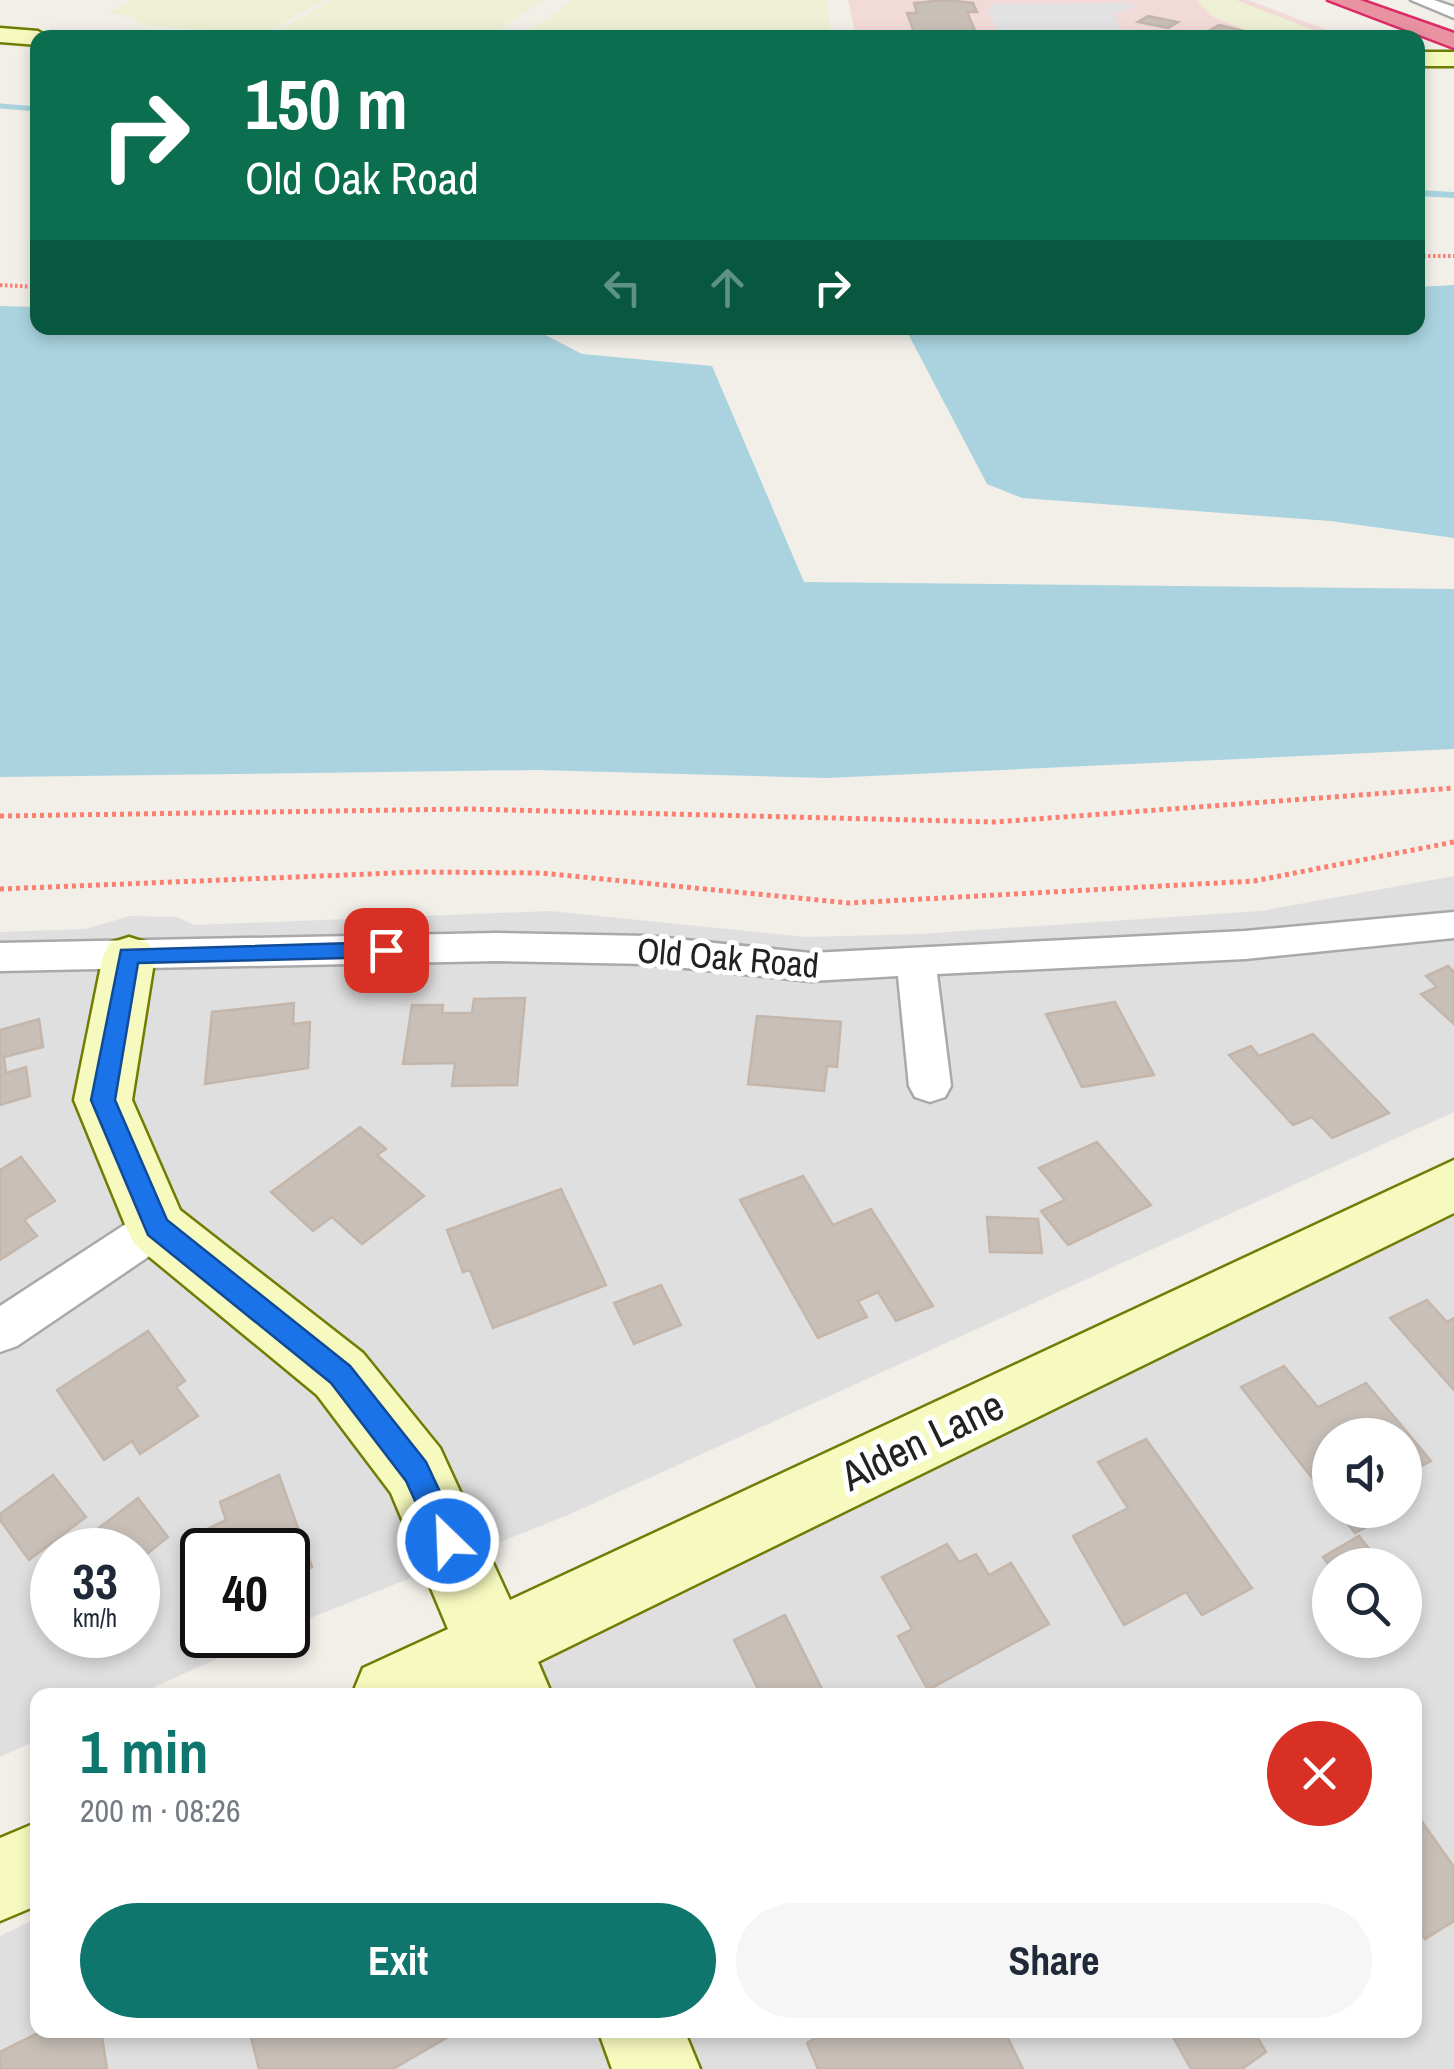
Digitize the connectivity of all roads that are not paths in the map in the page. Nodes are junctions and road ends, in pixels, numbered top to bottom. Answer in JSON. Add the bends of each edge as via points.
{"nodes":[{"id":1,"x":1339,"y":0,"type":"edge"},
{"id":2,"x":1359,"y":0,"type":"edge"},
{"id":3,"x":1376,"y":0,"type":"edge"},
{"id":4,"x":1420,"y":0,"type":"edge"},
{"id":5,"x":1454,"y":13,"type":"edge"},
{"id":6,"x":1423,"y":30,"type":"edge"},
{"id":7,"x":1454,"y":30,"type":"edge"},
{"id":8,"x":1425,"y":31,"type":"edge"},
{"id":9,"x":0,"y":35,"type":"edge"},
{"id":10,"x":30,"y":37,"type":"edge"},
{"id":11,"x":1454,"y":41,"type":"edge"},
{"id":12,"x":1425,"y":58,"type":"edge"},
{"id":13,"x":1454,"y":59,"type":"edge"},
{"id":14,"x":1454,"y":925,"type":"edge"},
{"id":15,"x":129,"y":956,"type":"junction"},
{"id":16,"x":0,"y":957,"type":"edge"},
{"id":17,"x":916,"y":964,"type":"junction"},
{"id":18,"x":930,"y":1086,"type":"dead end"},
{"id":19,"x":1454,"y":1186,"type":"edge"},
{"id":20,"x":157,"y":1227,"type":"junction"},
{"id":21,"x":0,"y":1331,"type":"edge"},
{"id":22,"x":505,"y":1670,"type":"edge"},
{"id":23,"x":422,"y":1688,"type":"edge"},
{"id":24,"x":30,"y":1866,"type":"edge"},
{"id":25,"x":0,"y":1880,"type":"edge"},
{"id":26,"x":644,"y":2038,"type":"edge"},
{"id":27,"x":656,"y":2069,"type":"edge"}],
"edges":[{"from":1,"to":6,"type":"highway"},
{"from":2,"to":7,"type":"highway"},
{"from":3,"to":7,"type":"highway"},
{"from":4,"to":5,"type":"street"},
{"from":8,"to":11,"type":"highway"},
{"from":9,"to":10,"type":"street"},
{"from":12,"to":13,"type":"street"},
{"from":14,"to":17,"type":"street","name":"Old Oak Road"},
{"from":15,"to":16,"type":"street","name":"Old Oak Road"},
{"from":15,"to":17,"type":"street","name":"Old Oak Road","via":[[496,947],[646,950],[811,967]]},
{"from":15,"to":20,"type":"street","via":[[103,1100]]},
{"from":17,"to":18,"type":"street"},
{"from":19,"to":22,"type":"street","name":"Alden Lane"},
{"from":20,"to":21,"type":"street"},
{"from":20,"to":22,"type":"street","via":[[340,1374],[416,1471]]},
{"from":22,"to":23,"type":"street","name":"Alden Lane"},
{"from":24,"to":25,"type":"street"},
{"from":26,"to":27,"type":"street"}]}
